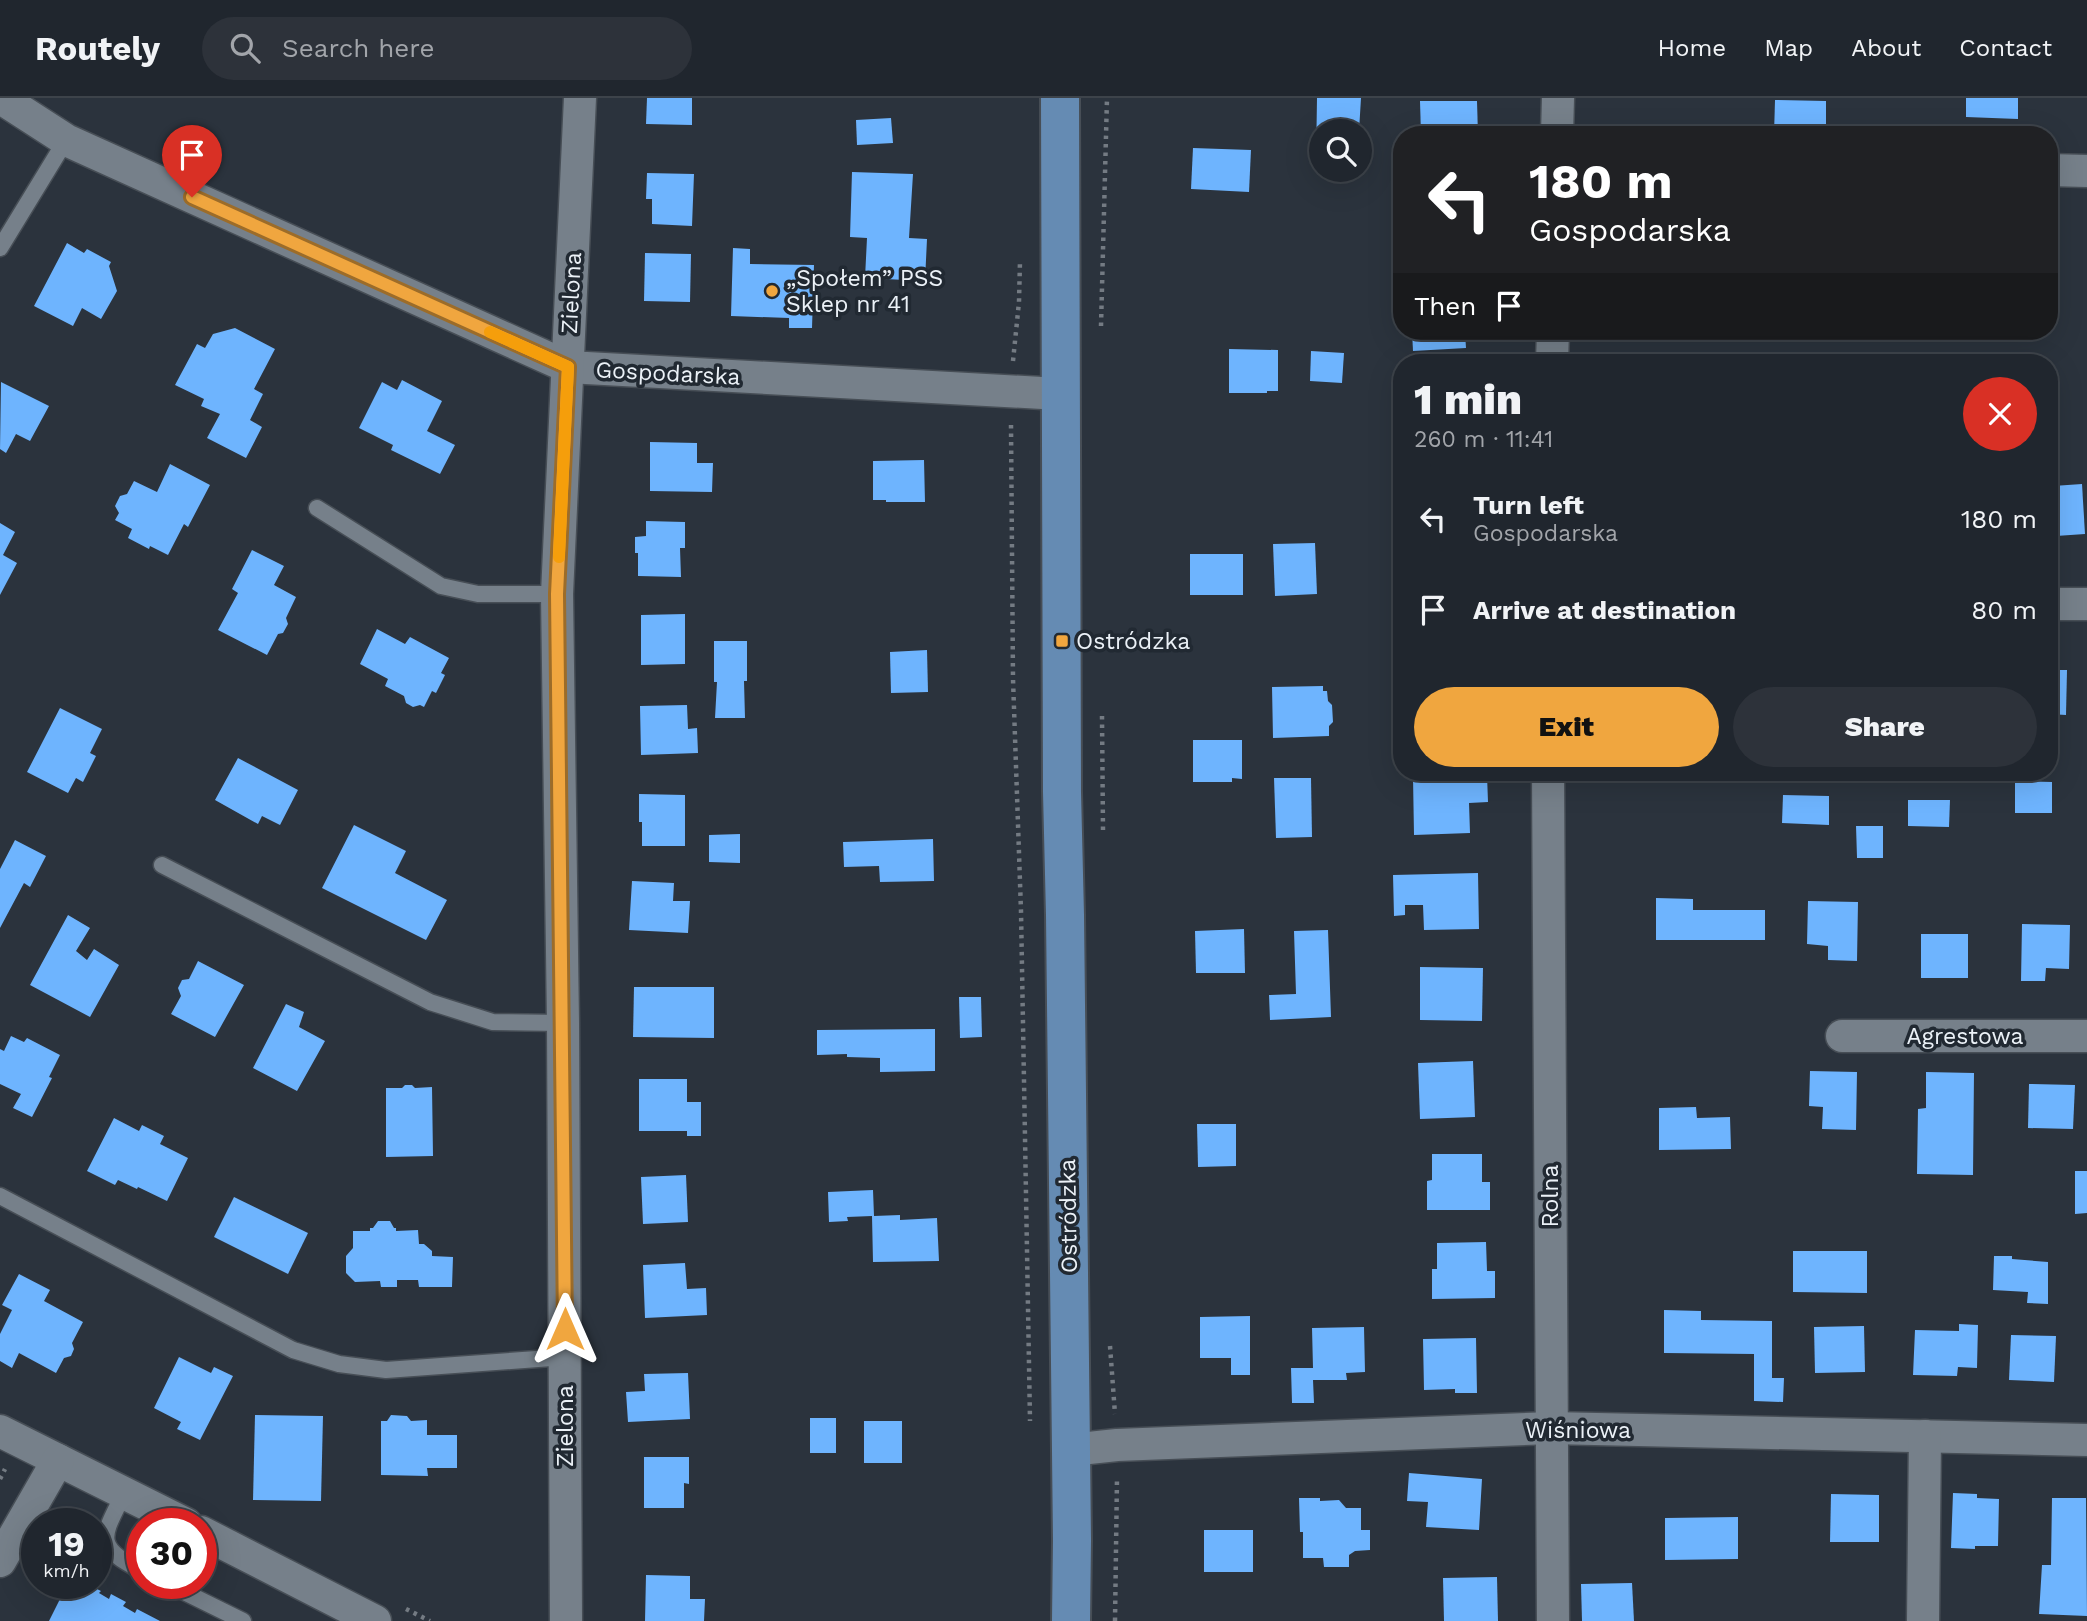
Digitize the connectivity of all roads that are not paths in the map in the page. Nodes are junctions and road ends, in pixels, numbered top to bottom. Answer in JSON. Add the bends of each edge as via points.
{"nodes":[{"id":1,"x":1,"y":98,"type":"edge"},
{"id":2,"x":580,"y":98,"type":"edge"},
{"id":3,"x":1060,"y":98,"type":"edge"},
{"id":4,"x":1558,"y":98,"type":"edge"},
{"id":5,"x":1557,"y":126,"type":"edge"},
{"id":6,"x":66,"y":139,"type":"junction"},
{"id":7,"x":2058,"y":170,"type":"edge"},
{"id":8,"x":2087,"y":171,"type":"edge"},
{"id":9,"x":0,"y":248,"type":"edge"},
{"id":10,"x":568,"y":367,"type":"junction"},
{"id":11,"x":1060,"y":394,"type":"junction"},
{"id":12,"x":317,"y":508,"type":"dead end"},
{"id":13,"x":557,"y":594,"type":"junction"},
{"id":14,"x":2058,"y":604,"type":"edge"},
{"id":15,"x":2087,"y":604,"type":"edge"},
{"id":16,"x":1548,"y":781,"type":"edge"},
{"id":17,"x":162,"y":865,"type":"dead end"},
{"id":18,"x":563,"y":1023,"type":"junction"},
{"id":19,"x":1843,"y":1036,"type":"dead end"},
{"id":20,"x":2087,"y":1036,"type":"edge"},
{"id":21,"x":0,"y":1196,"type":"edge"},
{"id":22,"x":565,"y":1357,"type":"junction"},
{"id":23,"x":1551,"y":1428,"type":"junction"},
{"id":24,"x":0,"y":1431,"type":"edge"},
{"id":25,"x":1925,"y":1436,"type":"junction"},
{"id":26,"x":2087,"y":1440,"type":"edge"},
{"id":27,"x":1070,"y":1450,"type":"junction"},
{"id":28,"x":58,"y":1460,"type":"junction"},
{"id":29,"x":124,"y":1493,"type":"junction"},
{"id":30,"x":154,"y":1508,"type":"edge"},
{"id":31,"x":217,"y":1540,"type":"edge"},
{"id":32,"x":0,"y":1561,"type":"edge"},
{"id":33,"x":126,"y":1562,"type":"edge"},
{"id":34,"x":198,"y":1599,"type":"edge"},
{"id":35,"x":243,"y":1621,"type":"edge"},
{"id":36,"x":375,"y":1621,"type":"edge"},
{"id":37,"x":566,"y":1621,"type":"edge"},
{"id":38,"x":1071,"y":1621,"type":"edge"},
{"id":39,"x":1553,"y":1621,"type":"edge"},
{"id":40,"x":1923,"y":1621,"type":"edge"}],
"edges":[{"from":1,"to":6,"type":"street","name":"Gospodarska"},
{"from":2,"to":10,"type":"street","name":"Zielona"},
{"from":3,"to":11,"type":"main road","name":"Ostródzka"},
{"from":4,"to":5,"type":"street"},
{"from":6,"to":9,"type":"lane"},
{"from":6,"to":10,"type":"street","name":"Gospodarska"},
{"from":7,"to":8,"type":"street"},
{"from":10,"to":11,"type":"street","name":"Gospodarska"},
{"from":10,"to":13,"type":"street","name":"Zielona"},
{"from":11,"to":27,"type":"main road","name":"Ostródzka"},
{"from":12,"to":13,"type":"lane","via":[[441,586],[478,594]]},
{"from":13,"to":18,"type":"street","name":"Zielona"},
{"from":14,"to":15,"type":"street"},
{"from":16,"to":23,"type":"street","name":"Rolna"},
{"from":17,"to":18,"type":"lane","via":[[430,1002],[493,1022]]},
{"from":18,"to":22,"type":"street","name":"Zielona"},
{"from":19,"to":20,"type":"street","name":"Agrestowa"},
{"from":21,"to":22,"type":"lane","via":[[293,1350],[339,1364],[386,1370]]},
{"from":22,"to":37,"type":"street","name":"Zielona"},
{"from":23,"to":25,"type":"street","name":"Wiśniowa"},
{"from":23,"to":27,"type":"street","name":"Wiśniowa","via":[[1117,1444]]},
{"from":23,"to":39,"type":"street","name":"Rolna"},
{"from":24,"to":28,"type":"street"},
{"from":25,"to":26,"type":"street","name":"Wiśniowa"},
{"from":25,"to":40,"type":"street"},
{"from":27,"to":38,"type":"main road","name":"Ostródzka"},
{"from":28,"to":29,"type":"street"},
{"from":28,"to":32,"type":"street"},
{"from":29,"to":30,"type":"street"},
{"from":29,"to":33,"type":"lane","via":[[105,1538],[115,1556]]},
{"from":31,"to":36,"type":"street"},
{"from":34,"to":35,"type":"lane"}]}
